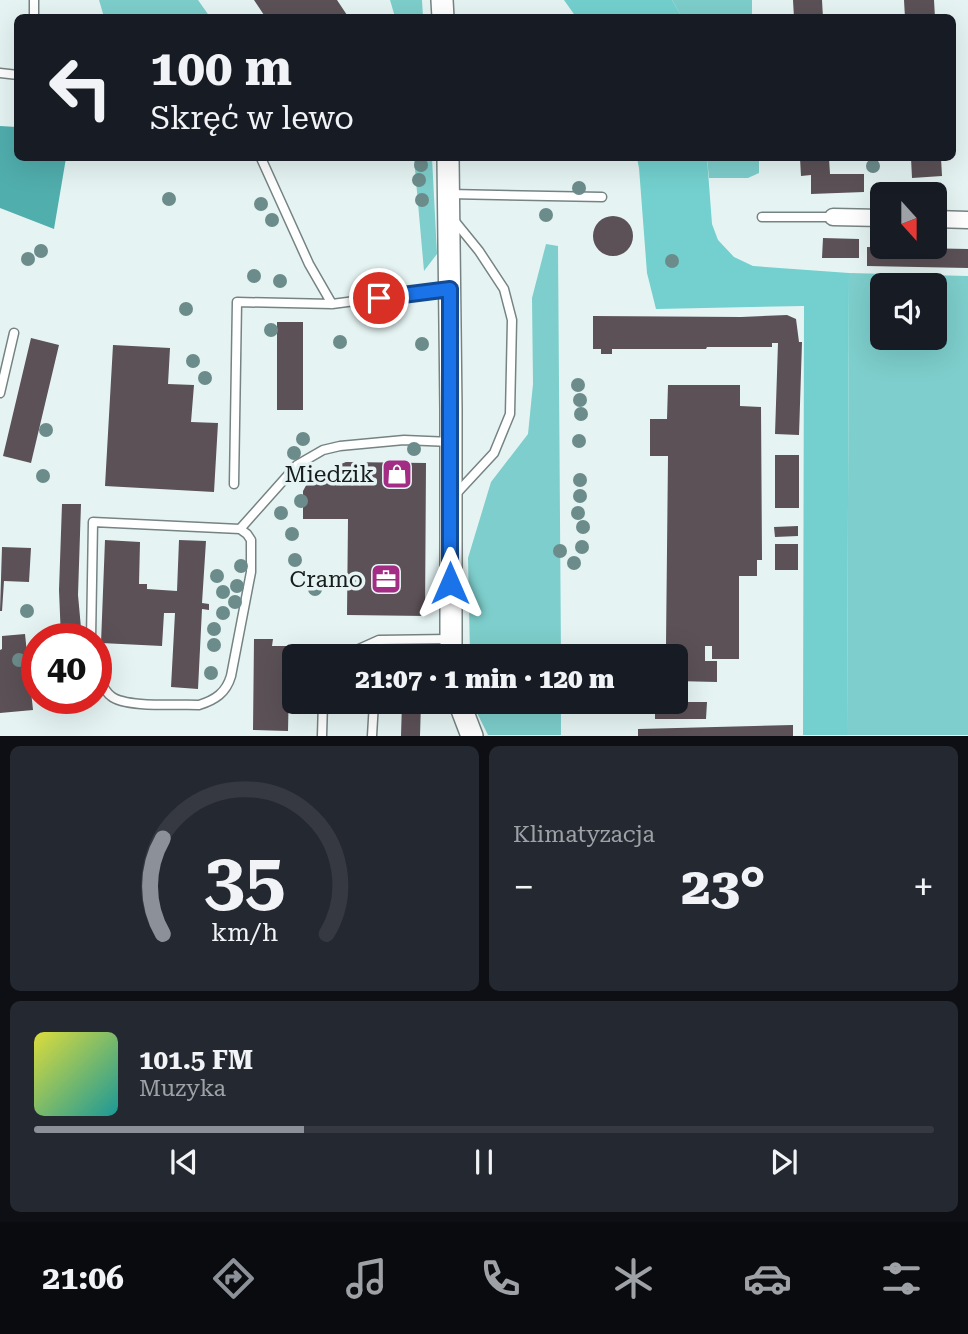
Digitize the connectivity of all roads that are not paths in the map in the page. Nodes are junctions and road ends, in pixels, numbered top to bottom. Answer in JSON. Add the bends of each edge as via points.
{"nodes":[{"id":1,"x":262,"y":161,"type":"edge"},
{"id":2,"x":448,"y":161,"type":"edge"},
{"id":3,"x":602,"y":197,"type":"dead end"},
{"id":4,"x":449,"y":204,"type":"junction"},
{"id":5,"x":762,"y":217,"type":"dead end"},
{"id":6,"x":833,"y":217,"type":"joint"},
{"id":7,"x":870,"y":218,"type":"edge"},
{"id":8,"x":947,"y":219,"type":"edge"},
{"id":9,"x":968,"y":220,"type":"edge"},
{"id":10,"x":450,"y":289,"type":"junction"},
{"id":11,"x":332,"y":304,"type":"junction"},
{"id":12,"x":14,"y":333,"type":"dead end"},
{"id":13,"x":0,"y":393,"type":"edge"},
{"id":14,"x":451,"y":442,"type":"junction"},
{"id":15,"x":234,"y":484,"type":"dead end"},
{"id":16,"x":450,"y":500,"type":"junction"},
{"id":17,"x":240,"y":529,"type":"junction"},
{"id":18,"x":91,"y":623,"type":"edge"},
{"id":19,"x":379,"y":640,"type":"junction"},
{"id":20,"x":370,"y":644,"type":"edge"},
{"id":21,"x":379,"y":644,"type":"edge"},
{"id":22,"x":420,"y":644,"type":"edge"},
{"id":23,"x":450,"y":644,"type":"edge"},
{"id":24,"x":112,"y":697,"type":"edge"},
{"id":25,"x":323,"y":714,"type":"edge"},
{"id":26,"x":373,"y":714,"type":"edge"},
{"id":27,"x":463,"y":714,"type":"edge"},
{"id":28,"x":322,"y":736,"type":"edge"},
{"id":29,"x":372,"y":736,"type":"edge"},
{"id":30,"x":471,"y":736,"type":"edge"}],
"edges":[{"from":1,"to":11,"type":"lane"},
{"from":2,"to":4,"type":"street"},
{"from":3,"to":4,"type":"lane"},
{"from":4,"to":10,"type":"street"},
{"from":4,"to":16,"type":"lane","via":[[504,289],[512,320],[510,414],[494,453]]},
{"from":5,"to":6,"type":"lane"},
{"from":6,"to":7,"type":"street"},
{"from":8,"to":9,"type":"street"},
{"from":10,"to":11,"type":"lane"},
{"from":10,"to":14,"type":"street"},
{"from":11,"to":15,"type":"lane","via":[[237,302]]},
{"from":12,"to":13,"type":"lane"},
{"from":14,"to":16,"type":"street"},
{"from":14,"to":17,"type":"lane","via":[[404,440],[323,450],[297,464]]},
{"from":16,"to":23,"type":"street"},
{"from":17,"to":18,"type":"lane","via":[[93,522]]},
{"from":17,"to":24,"type":"lane","via":[[251,540],[251,572],[228,687],[199,705],[128,703]]},
{"from":19,"to":20,"type":"lane"},
{"from":19,"to":21,"type":"lane"},
{"from":19,"to":22,"type":"lane"},
{"from":25,"to":28,"type":"lane"},
{"from":26,"to":29,"type":"lane"},
{"from":27,"to":30,"type":"street"}]}
